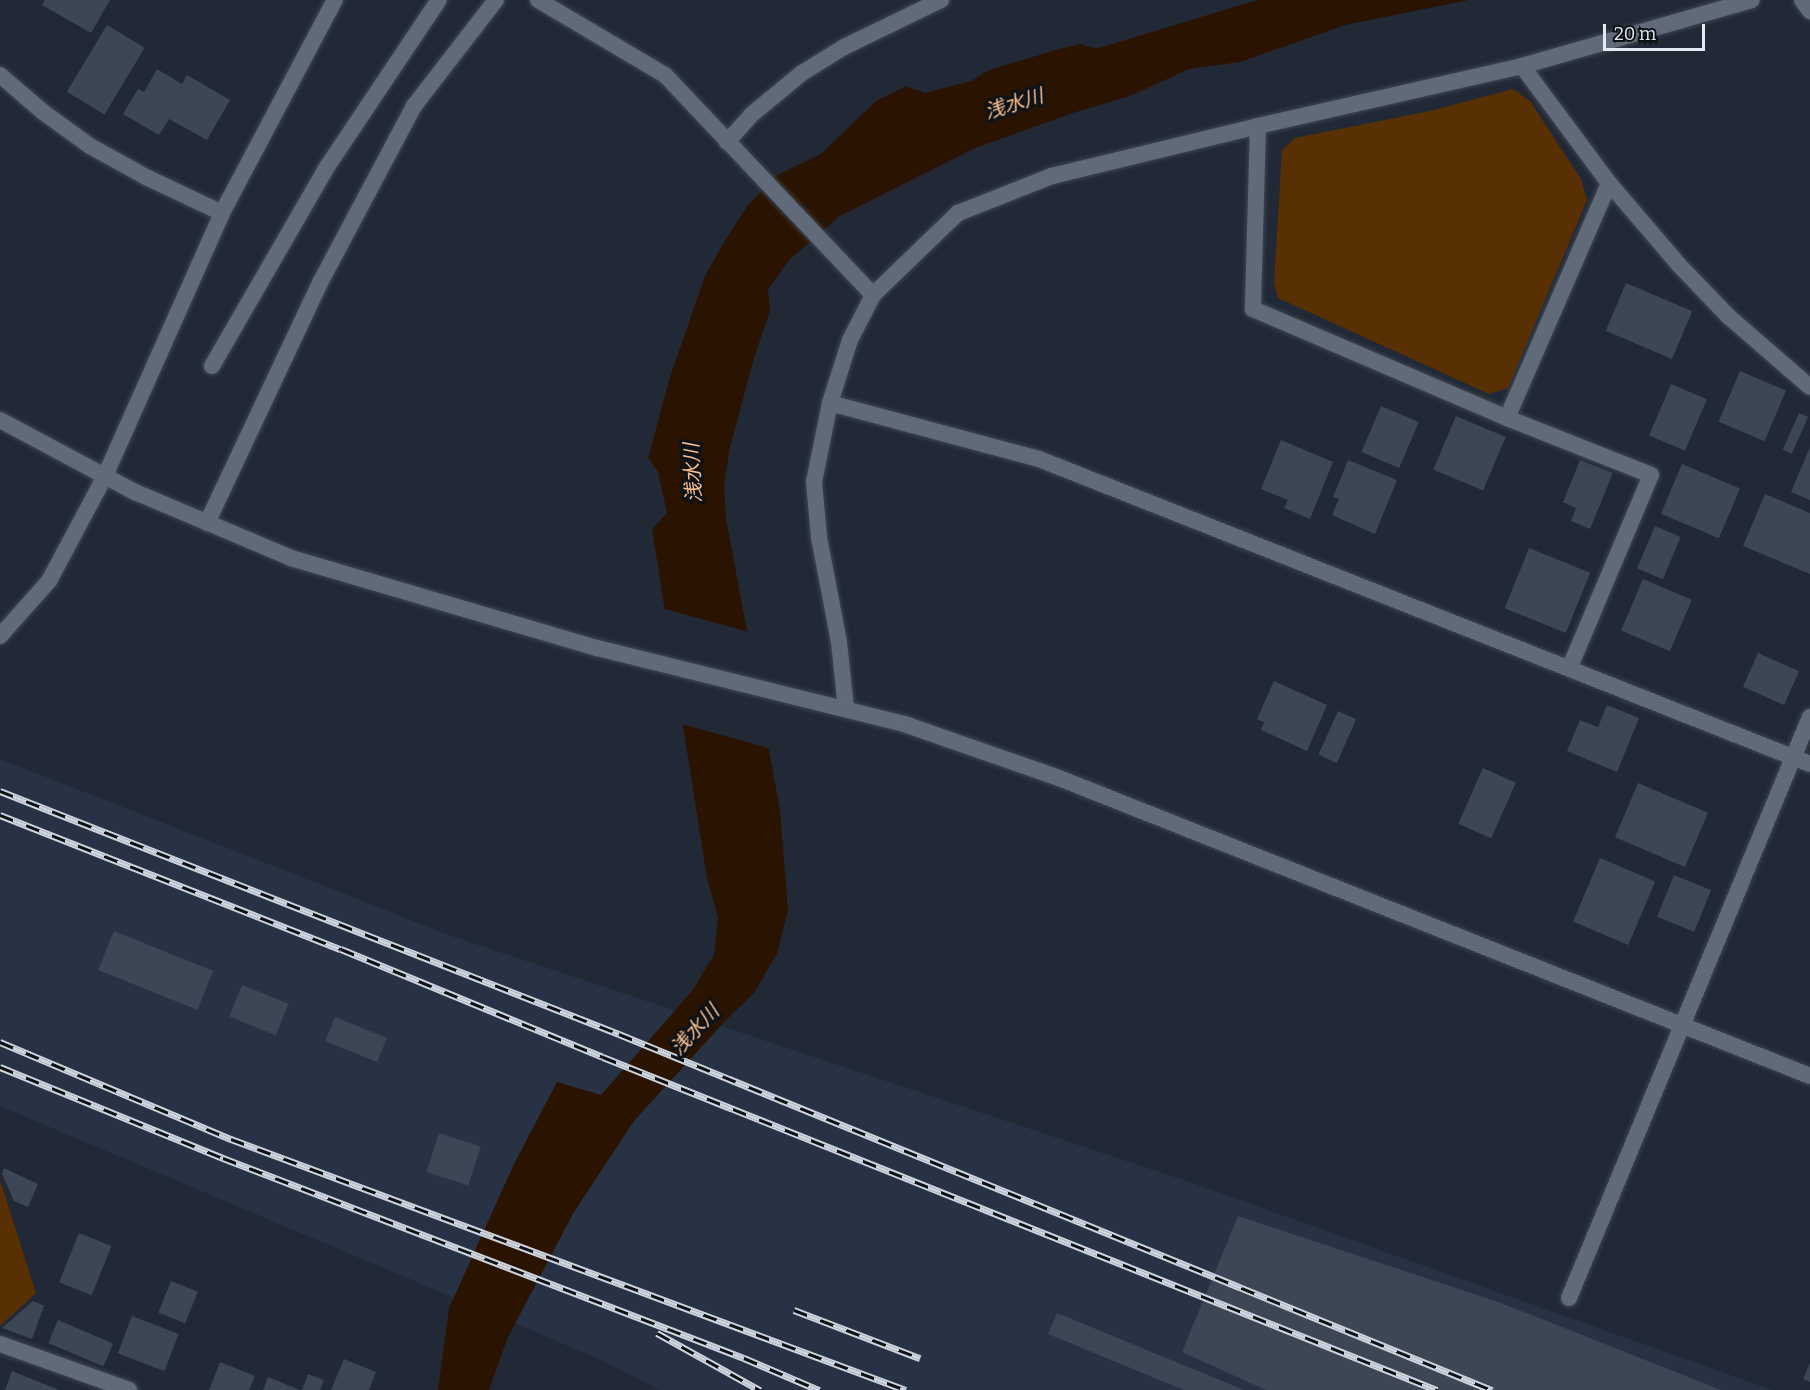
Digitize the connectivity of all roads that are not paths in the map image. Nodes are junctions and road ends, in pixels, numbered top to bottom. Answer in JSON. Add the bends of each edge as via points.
{"nodes":[{"id":1,"x":335,"y":0,"type":"edge"},
{"id":2,"x":439,"y":0,"type":"edge"},
{"id":3,"x":496,"y":0,"type":"edge"},
{"id":4,"x":538,"y":0,"type":"edge"},
{"id":5,"x":940,"y":0,"type":"edge"},
{"id":6,"x":1752,"y":0,"type":"edge"},
{"id":7,"x":1802,"y":0,"type":"edge"},
{"id":8,"x":1810,"y":11,"type":"edge"},
{"id":9,"x":1522,"y":66,"type":"junction"},
{"id":10,"x":0,"y":75,"type":"edge"},
{"id":11,"x":1258,"y":126,"type":"junction"},
{"id":12,"x":727,"y":142,"type":"junction"},
{"id":13,"x":1609,"y":183,"type":"junction"},
{"id":14,"x":222,"y":213,"type":"junction"},
{"id":15,"x":873,"y":295,"type":"junction"},
{"id":16,"x":212,"y":366,"type":"dead end"},
{"id":17,"x":1810,"y":387,"type":"edge"},
{"id":18,"x":830,"y":403,"type":"junction"},
{"id":19,"x":1507,"y":418,"type":"junction"},
{"id":20,"x":0,"y":420,"type":"edge"},
{"id":21,"x":105,"y":476,"type":"junction"},
{"id":22,"x":207,"y":523,"type":"junction"},
{"id":23,"x":0,"y":636,"type":"edge"},
{"id":24,"x":1570,"y":667,"type":"junction"},
{"id":25,"x":846,"y":708,"type":"junction"},
{"id":26,"x":1810,"y":717,"type":"edge"},
{"id":27,"x":1794,"y":758,"type":"junction"},
{"id":28,"x":1810,"y":764,"type":"edge"},
{"id":29,"x":1683,"y":1025,"type":"junction"},
{"id":30,"x":1810,"y":1076,"type":"edge"},
{"id":31,"x":1569,"y":1299,"type":"dead end"},
{"id":32,"x":0,"y":1344,"type":"edge"},
{"id":33,"x":129,"y":1390,"type":"edge"}],
"edges":[{"from":1,"to":14,"type":"street"},
{"from":2,"to":16,"type":"street","via":[[327,167]]},
{"from":3,"to":22,"type":"street","via":[[414,106],[321,281]]},
{"from":4,"to":12,"type":"street","via":[[665,75]]},
{"from":5,"to":12,"type":"street","via":[[904,15],[802,73],[751,115]]},
{"from":6,"to":9,"type":"street"},
{"from":7,"to":8,"type":"street"},
{"from":9,"to":11,"type":"street"},
{"from":9,"to":13,"type":"street"},
{"from":10,"to":14,"type":"street","via":[[90,146]]},
{"from":11,"to":15,"type":"street","via":[[1052,176],[958,213]]},
{"from":11,"to":19,"type":"street","via":[[1253,309]]},
{"from":12,"to":15,"type":"street"},
{"from":13,"to":17,"type":"street","via":[[1679,266],[1728,316]]},
{"from":13,"to":19,"type":"street"},
{"from":14,"to":21,"type":"street"},
{"from":15,"to":18,"type":"street","via":[[850,340]]},
{"from":18,"to":24,"type":"street","via":[[1039,459]]},
{"from":18,"to":25,"type":"street","via":[[814,482]]},
{"from":19,"to":24,"type":"street","via":[[1651,475]]},
{"from":20,"to":21,"type":"street"},
{"from":21,"to":22,"type":"street"},
{"from":21,"to":23,"type":"street","via":[[49,581]]},
{"from":22,"to":25,"type":"street","via":[[291,558],[597,648]]},
{"from":24,"to":27,"type":"street"},
{"from":25,"to":29,"type":"street","via":[[1059,778]]},
{"from":26,"to":27,"type":"street"},
{"from":27,"to":28,"type":"street"},
{"from":27,"to":29,"type":"street"},
{"from":29,"to":30,"type":"street"},
{"from":29,"to":31,"type":"street"},
{"from":32,"to":33,"type":"street"}]}
